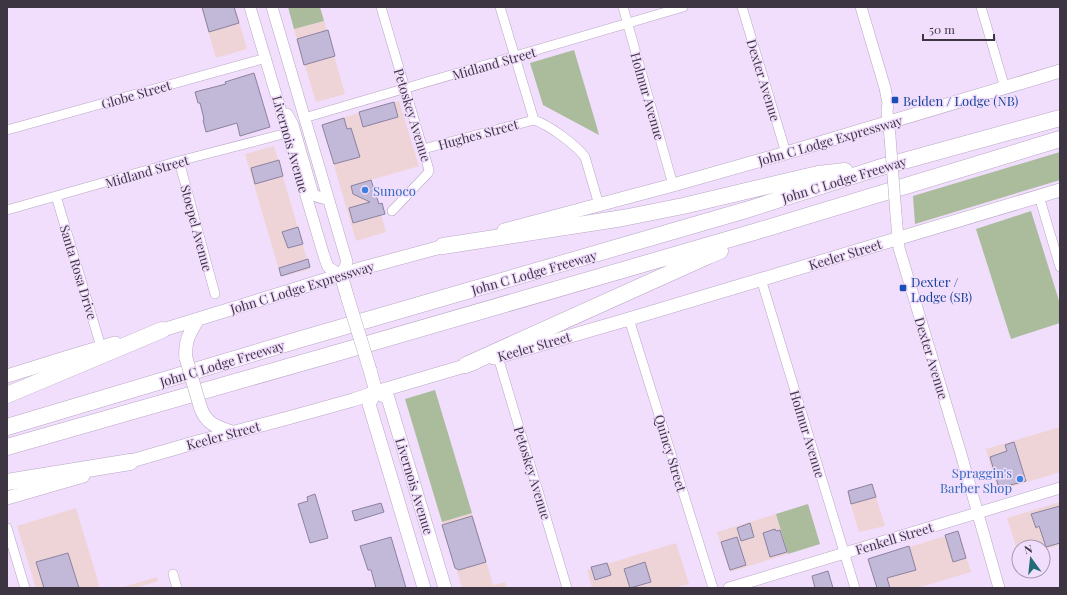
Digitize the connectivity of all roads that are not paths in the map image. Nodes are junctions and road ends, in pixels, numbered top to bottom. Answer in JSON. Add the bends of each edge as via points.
{"nodes":[{"id":1,"x":250,"y":7,"type":"edge"},
{"id":2,"x":272,"y":7,"type":"edge"},
{"id":3,"x":381,"y":7,"type":"edge"},
{"id":4,"x":500,"y":7,"type":"edge"},
{"id":5,"x":623,"y":7,"type":"edge"},
{"id":6,"x":683,"y":7,"type":"edge"},
{"id":7,"x":742,"y":7,"type":"edge"},
{"id":8,"x":861,"y":7,"type":"edge"},
{"id":9,"x":981,"y":7,"type":"edge"},
{"id":10,"x":628,"y":23,"type":"junction"},
{"id":11,"x":515,"y":56,"type":"junction"},
{"id":12,"x":266,"y":58,"type":"junction"},
{"id":13,"x":1060,"y":72,"type":"edge"},
{"id":14,"x":1005,"y":88,"type":"junction"},
{"id":15,"x":405,"y":89,"type":"junction"},
{"id":16,"x":276,"y":92,"type":"junction"},
{"id":17,"x":304,"y":118,"type":"junction"},
{"id":18,"x":1060,"y":118,"type":"edge"},
{"id":19,"x":534,"y":120,"type":"junction"},
{"id":20,"x":888,"y":123,"type":"junction"},
{"id":21,"x":7,"y":130,"type":"edge"},
{"id":22,"x":287,"y":133,"type":"junction"},
{"id":23,"x":1060,"y":139,"type":"edge"},
{"id":24,"x":423,"y":149,"type":"junction"},
{"id":25,"x":786,"y":153,"type":"junction"},
{"id":26,"x":179,"y":161,"type":"junction"},
{"id":27,"x":878,"y":168,"type":"junction"},
{"id":28,"x":673,"y":186,"type":"junction"},
{"id":29,"x":1060,"y":190,"type":"edge"},
{"id":30,"x":56,"y":196,"type":"junction"},
{"id":31,"x":1039,"y":196,"type":"junction"},
{"id":32,"x":328,"y":199,"type":"junction"},
{"id":33,"x":599,"y":205,"type":"junction"},
{"id":34,"x":7,"y":210,"type":"edge"},
{"id":35,"x":392,"y":211,"type":"dead end"},
{"id":36,"x":803,"y":217,"type":"junction"},
{"id":37,"x":898,"y":238,"type":"junction"},
{"id":38,"x":443,"y":246,"type":"junction"},
{"id":39,"x":1060,"y":268,"type":"edge"},
{"id":40,"x":341,"y":275,"type":"junction"},
{"id":41,"x":762,"y":279,"type":"junction"},
{"id":42,"x":215,"y":294,"type":"dead end"},
{"id":43,"x":198,"y":319,"type":"junction"},
{"id":44,"x":629,"y":319,"type":"junction"},
{"id":45,"x":162,"y":330,"type":"junction"},
{"id":46,"x":102,"y":347,"type":"junction"},
{"id":47,"x":498,"y":357,"type":"junction"},
{"id":48,"x":466,"y":365,"type":"junction"},
{"id":49,"x":7,"y":376,"type":"edge"},
{"id":50,"x":376,"y":392,"type":"junction"},
{"id":51,"x":7,"y":395,"type":"edge"},
{"id":52,"x":7,"y":427,"type":"edge"},
{"id":53,"x":232,"y":432,"type":"junction"},
{"id":54,"x":7,"y":447,"type":"edge"},
{"id":55,"x":130,"y":462,"type":"junction"},
{"id":56,"x":7,"y":482,"type":"edge"},
{"id":57,"x":1060,"y":488,"type":"edge"},
{"id":58,"x":396,"y":492,"type":"junction"},
{"id":59,"x":7,"y":498,"type":"edge"},
{"id":60,"x":978,"y":513,"type":"junction"},
{"id":61,"x":7,"y":528,"type":"edge"},
{"id":62,"x":844,"y":553,"type":"junction"},
{"id":63,"x":173,"y":574,"type":"dead end"},
{"id":64,"x":25,"y":588,"type":"edge"},
{"id":65,"x":177,"y":588,"type":"edge"},
{"id":66,"x":424,"y":588,"type":"edge"},
{"id":67,"x":438,"y":588,"type":"edge"},
{"id":68,"x":445,"y":588,"type":"edge"},
{"id":69,"x":567,"y":588,"type":"edge"},
{"id":70,"x":714,"y":588,"type":"edge"},
{"id":71,"x":729,"y":588,"type":"edge"},
{"id":72,"x":855,"y":588,"type":"edge"},
{"id":73,"x":999,"y":588,"type":"edge"}],
"edges":[{"from":1,"to":12,"type":"street","name":"Livernois Avenue"},
{"from":2,"to":17,"type":"street","name":"Livernois Avenue"},
{"from":3,"to":15,"type":"street","name":"Petoskey Avenue"},
{"from":4,"to":11,"type":"street"},
{"from":5,"to":10,"type":"street","name":"Holmur Avenue"},
{"from":6,"to":10,"type":"street","name":"Midland Street"},
{"from":7,"to":25,"type":"street","name":"Dexter Avenue"},
{"from":8,"to":20,"type":"street","name":"Dexter Avenue","via":[[885,88]]},
{"from":9,"to":14,"type":"street"},
{"from":10,"to":11,"type":"street","name":"Midland Street"},
{"from":10,"to":28,"type":"street","name":"Holmur Avenue"},
{"from":11,"to":15,"type":"street","name":"Midland Street"},
{"from":11,"to":19,"type":"street"},
{"from":12,"to":16,"type":"street","name":"Livernois Avenue"},
{"from":12,"to":21,"type":"street","name":"Globe Street"},
{"from":13,"to":14,"type":"main road","name":"John C Lodge Expressway"},
{"from":14,"to":20,"type":"main road","name":"John C Lodge Expressway"},
{"from":15,"to":17,"type":"street","name":"Midland Street"},
{"from":15,"to":24,"type":"street","name":"Petoskey Avenue"},
{"from":16,"to":22,"type":"street","name":"Livernois Avenue"},
{"from":16,"to":32,"type":"street","via":[[293,125],[313,194]]},
{"from":17,"to":32,"type":"street","name":"Livernois Avenue"},
{"from":18,"to":27,"type":"highway","name":"John C Lodge Freeway"},
{"from":19,"to":24,"type":"street","name":"Hughes Street"},
{"from":19,"to":33,"type":"street","via":[[557,132],[581,151]]},
{"from":20,"to":25,"type":"main road","name":"John C Lodge Expressway"},
{"from":20,"to":37,"type":"street","name":"Dexter Avenue","bridge":true},
{"from":22,"to":26,"type":"street","name":"Midland Street"},
{"from":22,"to":40,"type":"street","name":"Livernois Avenue","via":[[328,267]]},
{"from":23,"to":36,"type":"highway","name":"John C Lodge Freeway"},
{"from":24,"to":35,"type":"street","name":"Petoskey Avenue","via":[[428,173]]},
{"from":25,"to":28,"type":"main road","name":"John C Lodge Expressway"},
{"from":26,"to":30,"type":"street","name":"Midland Street"},
{"from":26,"to":42,"type":"street","name":"Stoepel Avenue"},
{"from":27,"to":38,"type":"highway","via":[[818,174],[623,218]]},
{"from":27,"to":52,"type":"highway","name":"John C Lodge Freeway","via":[[739,212]]},
{"from":28,"to":33,"type":"main road","name":"John C Lodge Expressway"},
{"from":29,"to":31,"type":"main road","name":"Keeler Street"},
{"from":30,"to":34,"type":"street","name":"Midland Street"},
{"from":30,"to":46,"type":"street","name":"Santa Rosa Drive"},
{"from":31,"to":37,"type":"main road","name":"Keeler Street"},
{"from":31,"to":39,"type":"street"},
{"from":32,"to":40,"type":"street","name":"Livernois Avenue","via":[[347,262]]},
{"from":33,"to":38,"type":"main road","name":"John C Lodge Expressway"},
{"from":36,"to":48,"type":"highway","via":[[708,256]]},
{"from":36,"to":54,"type":"highway","name":"John C Lodge Freeway"},
{"from":37,"to":41,"type":"main road","name":"Keeler Street"},
{"from":37,"to":60,"type":"street","name":"Dexter Avenue"},
{"from":38,"to":40,"type":"main road","name":"John C Lodge Expressway"},
{"from":40,"to":43,"type":"main road","name":"John C Lodge Expressway"},
{"from":40,"to":50,"type":"main road","name":"Livernois Avenue","bridge":true},
{"from":41,"to":44,"type":"main road","name":"Keeler Street"},
{"from":41,"to":62,"type":"street","name":"Holmur Avenue"},
{"from":43,"to":45,"type":"main road","name":"John C Lodge Expressway"},
{"from":43,"to":53,"type":"main road","bridge":true,"via":[[185,350],[202,414],[213,425]]},
{"from":44,"to":47,"type":"main road","name":"Keeler Street"},
{"from":44,"to":70,"type":"street","name":"Quincy Street"},
{"from":45,"to":46,"type":"main road","name":"John C Lodge Expressway"},
{"from":45,"to":51,"type":"highway"},
{"from":46,"to":49,"type":"main road","name":"John C Lodge Expressway"},
{"from":47,"to":48,"type":"main road","name":"Keeler Street"},
{"from":47,"to":69,"type":"street","name":"Petoskey Avenue"},
{"from":48,"to":50,"type":"main road","name":"Keeler Street"},
{"from":50,"to":53,"type":"main road","name":"Keeler Street"},
{"from":50,"to":58,"type":"main road","name":"Livernois Avenue","via":[[369,404]]},
{"from":50,"to":68,"type":"main road","name":"Livernois Avenue","via":[[388,398]]},
{"from":53,"to":55,"type":"main road","name":"Keeler Street"},
{"from":55,"to":56,"type":"highway"},
{"from":55,"to":59,"type":"main road","name":"Keeler Street"},
{"from":57,"to":60,"type":"street","name":"Fenkell Street"},
{"from":58,"to":66,"type":"main road","name":"Livernois Avenue"},
{"from":58,"to":67,"type":"main road","via":[[406,490],[410,495]]},
{"from":60,"to":62,"type":"street","name":"Fenkell Street"},
{"from":60,"to":73,"type":"street","name":"Dexter Avenue"},
{"from":61,"to":64,"type":"street"},
{"from":62,"to":71,"type":"street","name":"Fenkell Street"},
{"from":62,"to":72,"type":"street","name":"Holmur Avenue"},
{"from":63,"to":65,"type":"street"}]}
